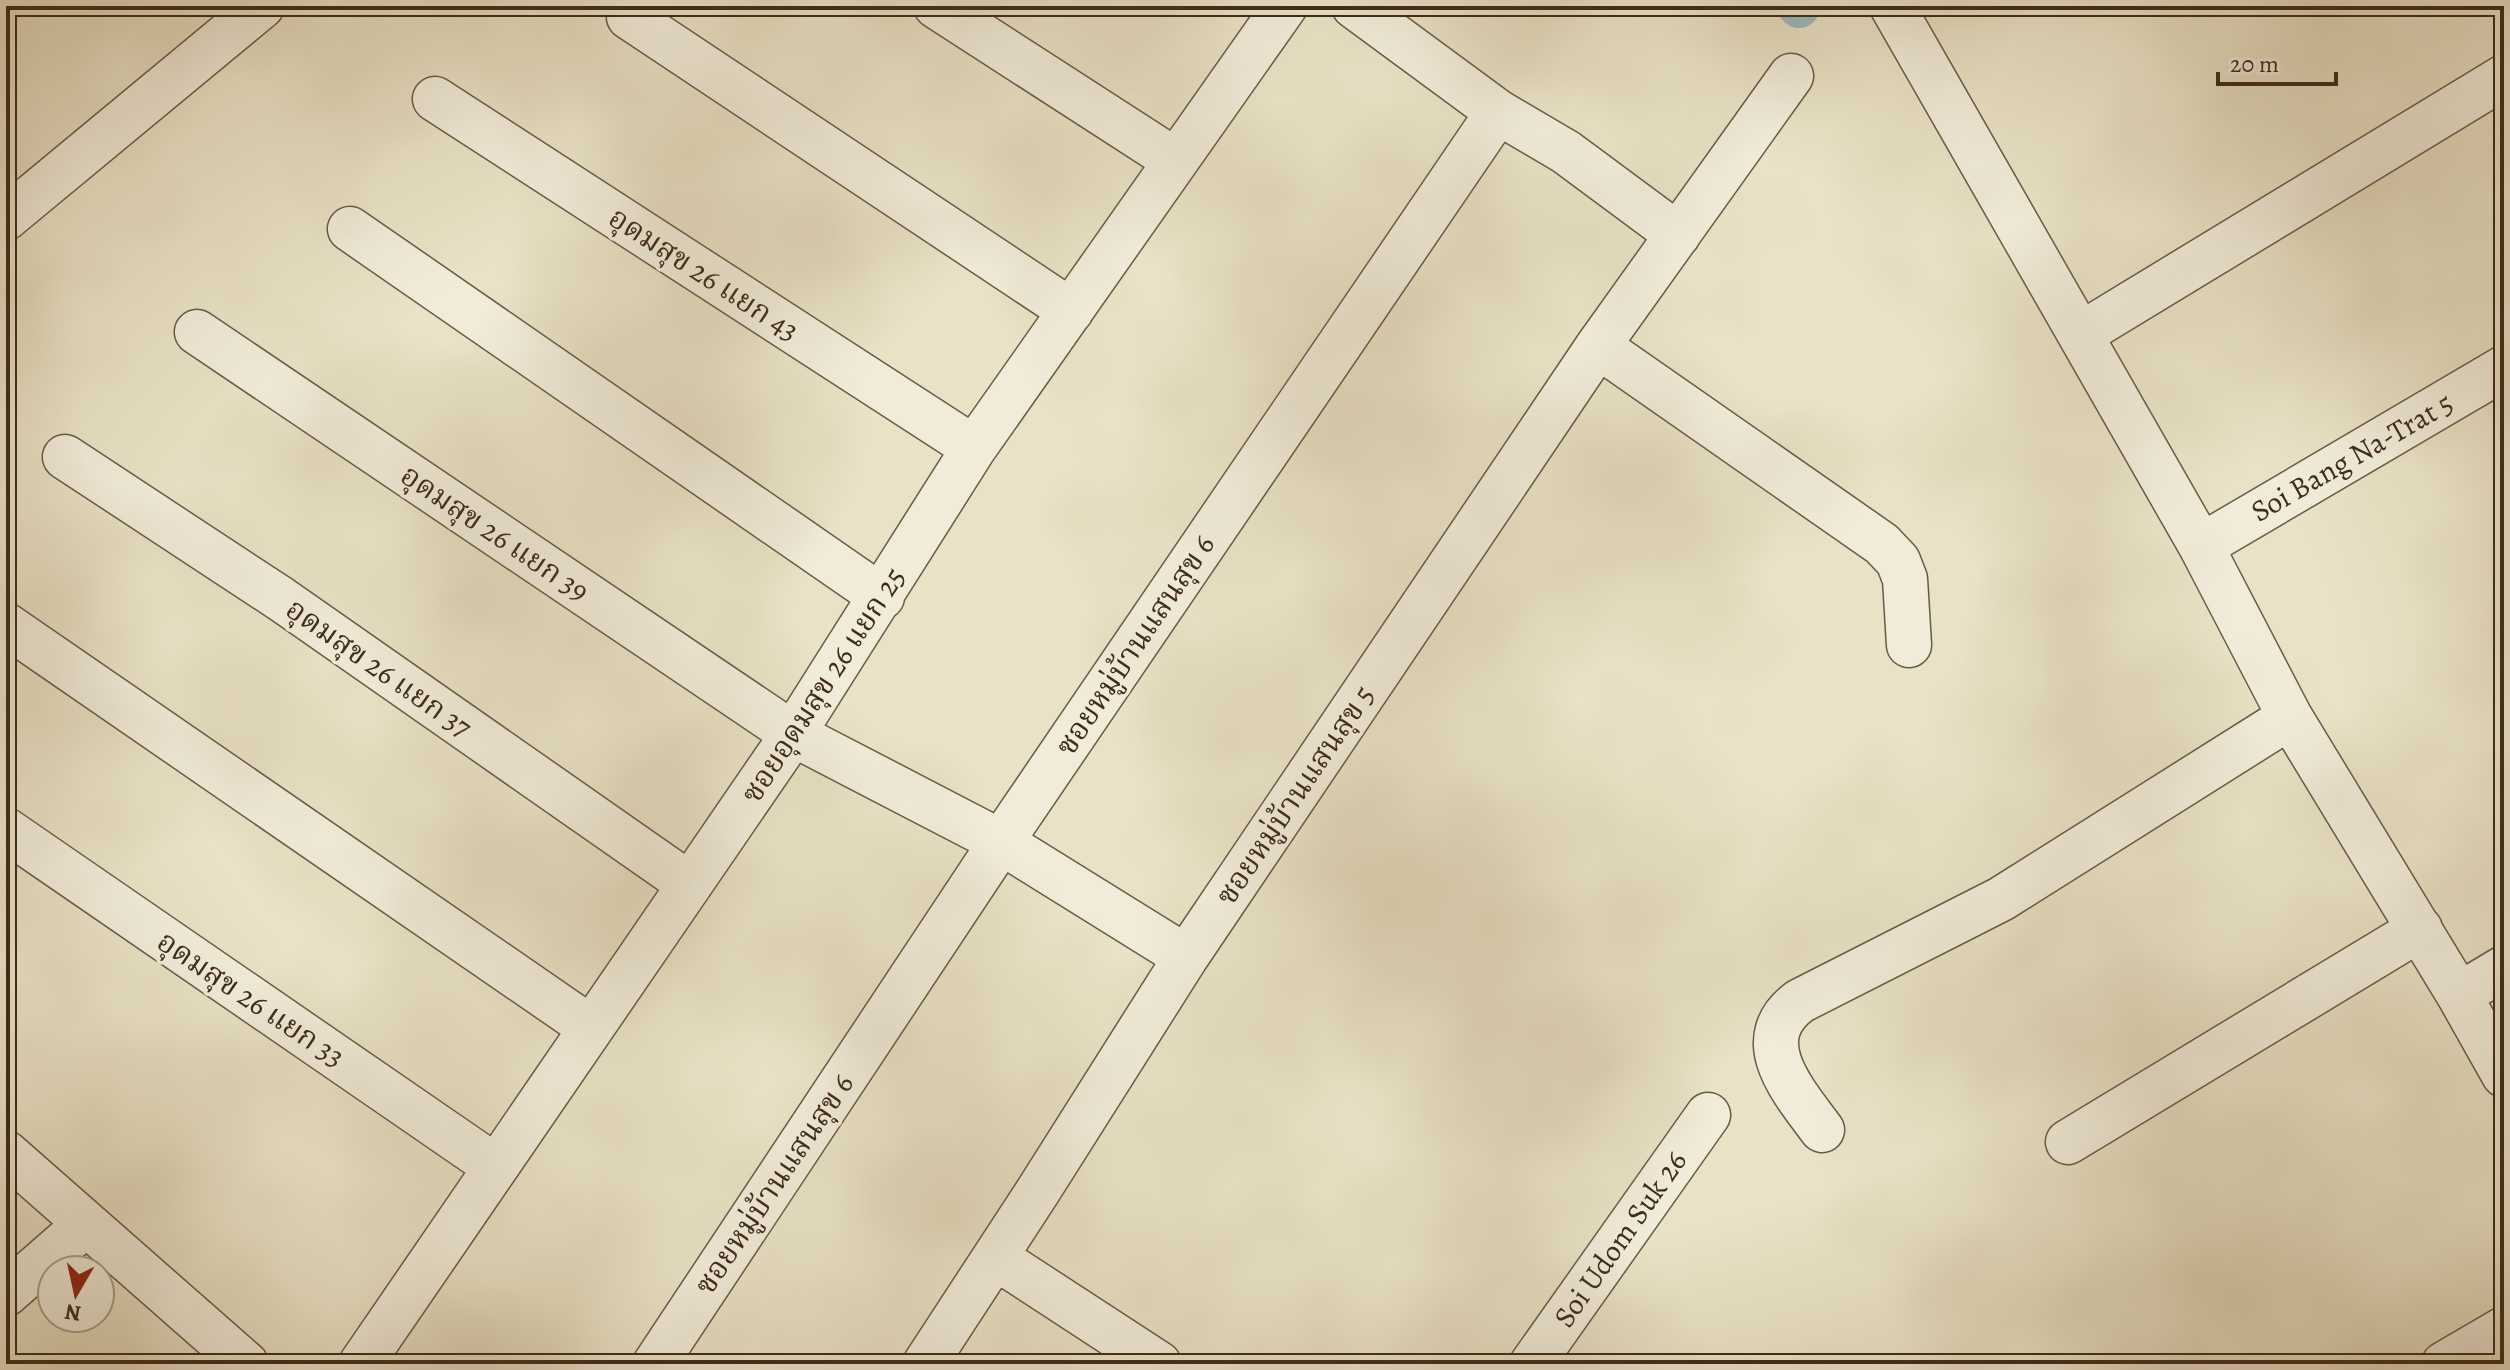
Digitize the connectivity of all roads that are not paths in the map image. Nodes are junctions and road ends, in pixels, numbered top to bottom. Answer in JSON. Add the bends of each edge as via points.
{"nodes":[{"id":1,"x":262,"y":6,"type":"edge"},
{"id":2,"x":936,"y":6,"type":"edge"},
{"id":3,"x":1354,"y":6,"type":"edge"},
{"id":4,"x":1892,"y":6,"type":"edge"},
{"id":5,"x":1270,"y":11,"type":"edge"},
{"id":6,"x":629,"y":17,"type":"dead end"},
{"id":7,"x":1791,"y":76,"type":"dead end"},
{"id":8,"x":2504,"y":77,"type":"edge"},
{"id":9,"x":435,"y":99,"type":"dead end"},
{"id":10,"x":1498,"y":112,"type":"junction"},
{"id":11,"x":1176,"y":161,"type":"junction"},
{"id":12,"x":6,"y":218,"type":"edge"},
{"id":13,"x":350,"y":229,"type":"dead end"},
{"id":14,"x":1678,"y":235,"type":"junction"},
{"id":15,"x":1071,"y":311,"type":"junction"},
{"id":16,"x":197,"y":332,"type":"dead end"},
{"id":17,"x":2081,"y":334,"type":"junction"},
{"id":18,"x":1598,"y":346,"type":"junction"},
{"id":19,"x":2504,"y":368,"type":"edge"},
{"id":20,"x":974,"y":448,"type":"junction"},
{"id":21,"x":65,"y":457,"type":"dead end"},
{"id":22,"x":2201,"y":546,"type":"junction"},
{"id":23,"x":882,"y":597,"type":"junction"},
{"id":24,"x":6,"y":625,"type":"edge"},
{"id":25,"x":1909,"y":645,"type":"dead end"},
{"id":26,"x":2290,"y":717,"type":"junction"},
{"id":27,"x":793,"y":734,"type":"junction"},
{"id":28,"x":6,"y":830,"type":"edge"},
{"id":29,"x":1001,"y":842,"type":"junction"},
{"id":30,"x":689,"y":884,"type":"junction"},
{"id":31,"x":2420,"y":929,"type":"junction"},
{"id":32,"x":1186,"y":957,"type":"junction"},
{"id":33,"x":2504,"y":968,"type":"edge"},
{"id":34,"x":2459,"y":995,"type":"junction"},
{"id":35,"x":591,"y":1028,"type":"junction"},
{"id":36,"x":2504,"y":1075,"type":"edge"},
{"id":37,"x":1708,"y":1115,"type":"dead end"},
{"id":38,"x":1822,"y":1130,"type":"dead end"},
{"id":39,"x":2068,"y":1142,"type":"dead end"},
{"id":40,"x":6,"y":1153,"type":"edge"},
{"id":41,"x":496,"y":1167,"type":"junction"},
{"id":42,"x":86,"y":1224,"type":"junction"},
{"id":43,"x":995,"y":1257,"type":"junction"},
{"id":44,"x":6,"y":1294,"type":"edge"},
{"id":45,"x":2504,"y":1329,"type":"edge"},
{"id":46,"x":246,"y":1364,"type":"edge"},
{"id":47,"x":361,"y":1364,"type":"edge"},
{"id":48,"x":655,"y":1364,"type":"edge"},
{"id":49,"x":925,"y":1364,"type":"edge"},
{"id":50,"x":1159,"y":1364,"type":"edge"},
{"id":51,"x":1532,"y":1364,"type":"edge"},
{"id":52,"x":2444,"y":1364,"type":"edge"}],
"edges":[{"from":1,"to":12,"type":"street"},
{"from":2,"to":11,"type":"street"},
{"from":3,"to":10,"type":"street"},
{"from":4,"to":17,"type":"street"},
{"from":5,"to":11,"type":"street","name":"ซอยอุดมสุข 26 แยก 25"},
{"from":6,"to":15,"type":"street"},
{"from":7,"to":14,"type":"street","name":"ซอยหมู่บ้านแสนสุข 5"},
{"from":8,"to":17,"type":"street"},
{"from":9,"to":20,"type":"street","name":"อุดมสุข 26 แยก 43"},
{"from":10,"to":14,"type":"street","via":[[1566,152]]},
{"from":10,"to":29,"type":"street","name":"ซอยหมู่บ้านแสนสุข 6"},
{"from":11,"to":15,"type":"street","name":"ซอยอุดมสุข 26 แยก 25"},
{"from":13,"to":23,"type":"street"},
{"from":14,"to":18,"type":"street","name":"ซอยหมู่บ้านแสนสุข 5"},
{"from":15,"to":20,"type":"street","name":"ซอยอุดมสุข 26 แยก 25"},
{"from":16,"to":27,"type":"street","name":"อุดมสุข 26 แยก 39"},
{"from":17,"to":22,"type":"street"},
{"from":18,"to":25,"type":"street","via":[[1882,544],[1898,561],[1905,579]]},
{"from":18,"to":32,"type":"street","name":"ซอยหมู่บ้านแสนสุข 5"},
{"from":19,"to":22,"type":"street","name":"Soi Bang Na-Trat 5"},
{"from":20,"to":23,"type":"street","name":"ซอยอุดมสุข 26 แยก 25"},
{"from":21,"to":30,"type":"street","name":"อุดมสุข 26 แยก 37","via":[[281,599]]},
{"from":22,"to":26,"type":"street"},
{"from":23,"to":27,"type":"street","name":"ซอยอุดมสุข 26 แยก 25"},
{"from":24,"to":35,"type":"street"},
{"from":26,"to":31,"type":"street"},
{"from":26,"to":38,"type":"street","via":[[2001,899],[1786,1011],[1779,1020],[1777,1057],[1789,1085]]},
{"from":27,"to":29,"type":"street","name":"อุดมสุข 26 แยก 39"},
{"from":27,"to":30,"type":"street","name":"ซอยอุดมสุข 26 แยก 25"},
{"from":28,"to":41,"type":"street","name":"อุดมสุข 26 แยก 33"},
{"from":29,"to":32,"type":"street","name":"อุดมสุข 26 แยก 39"},
{"from":29,"to":48,"type":"street","name":"ซอยหมู่บ้านแสนสุข 6"},
{"from":30,"to":35,"type":"street","name":"ซอยอุดมสุข 26 แยก 25"},
{"from":31,"to":34,"type":"street"},
{"from":31,"to":39,"type":"street"},
{"from":32,"to":43,"type":"street","name":"ซอยหมู่บ้านแสนสุข 5"},
{"from":33,"to":34,"type":"street"},
{"from":34,"to":36,"type":"street"},
{"from":35,"to":41,"type":"street","name":"ซอยอุดมสุข 26 แยก 25"},
{"from":37,"to":51,"type":"street","name":"Soi Udom Suk 26"},
{"from":40,"to":42,"type":"street"},
{"from":41,"to":47,"type":"street","name":"ซอยอุดมสุข 26 แยก 25"},
{"from":42,"to":44,"type":"street"},
{"from":42,"to":46,"type":"street"},
{"from":43,"to":49,"type":"street","name":"ซอยหมู่บ้านแสนสุข 5"},
{"from":43,"to":50,"type":"street"},
{"from":45,"to":52,"type":"street"}]}
